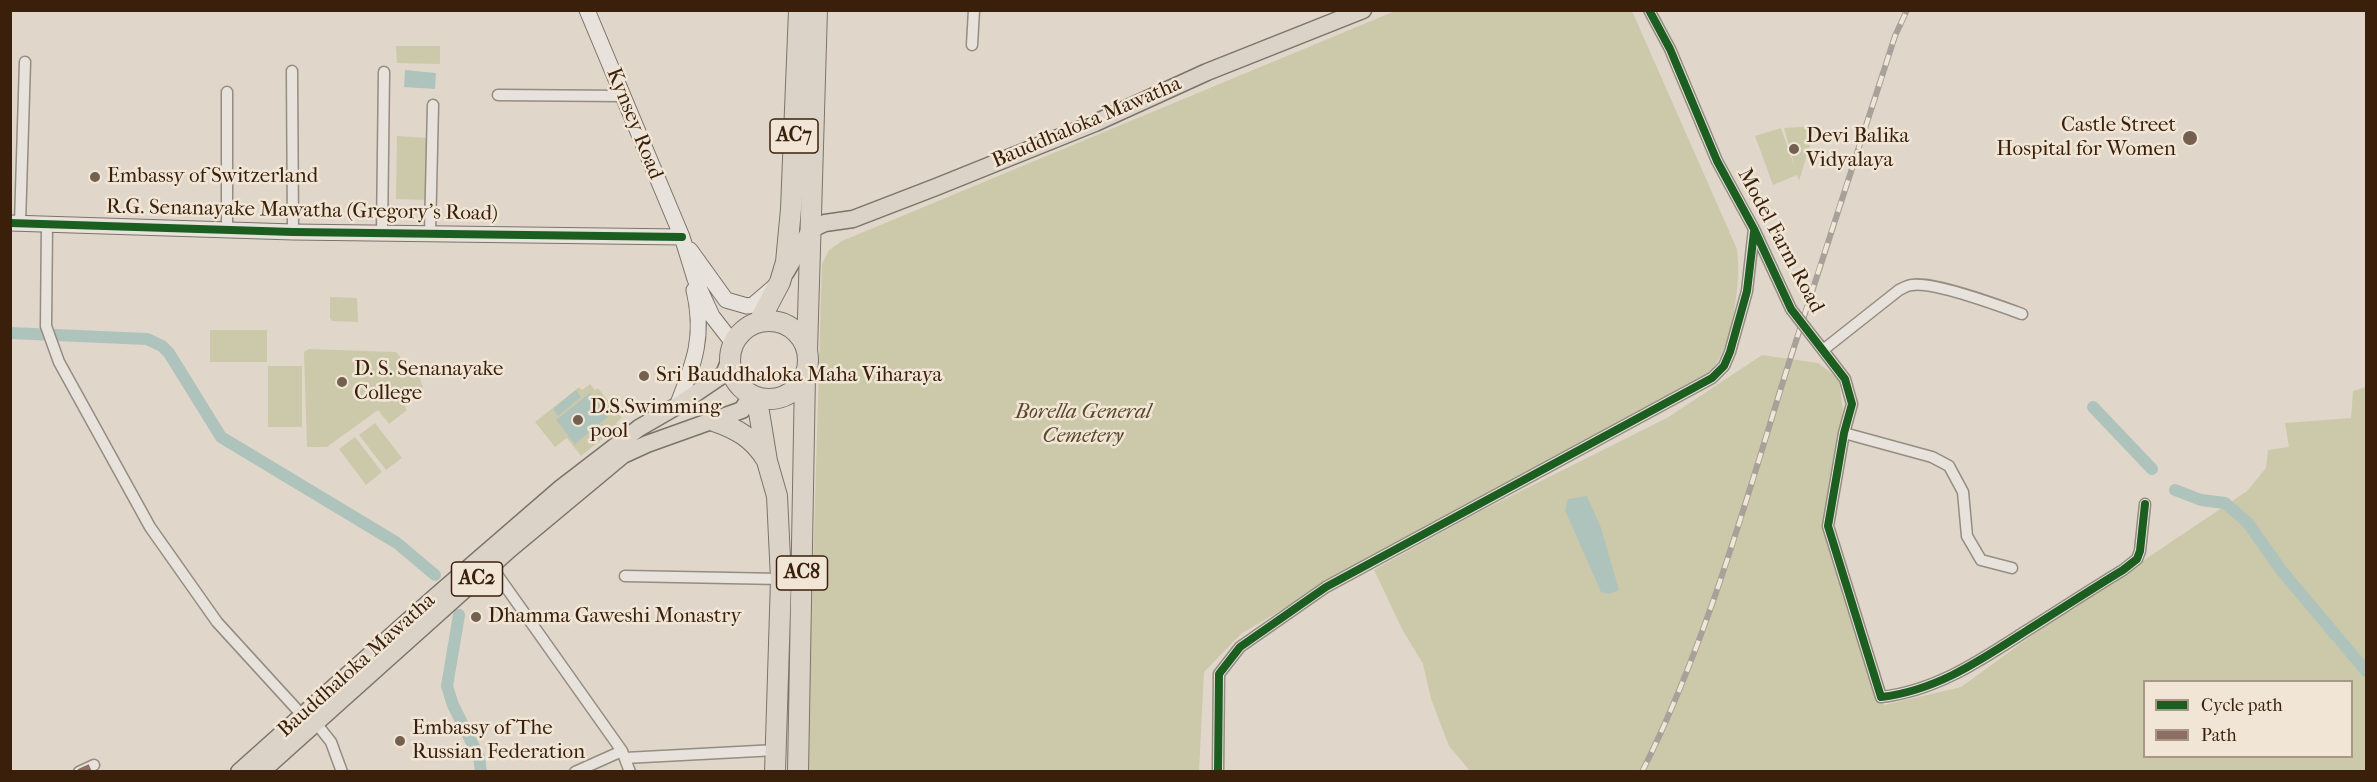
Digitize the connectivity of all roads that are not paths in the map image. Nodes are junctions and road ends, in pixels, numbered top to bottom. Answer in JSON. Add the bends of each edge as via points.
{"nodes":[{"id":1,"x":587,"y":10,"type":"edge"},
{"id":2,"x":799,"y":10,"type":"edge"},
{"id":3,"x":817,"y":10,"type":"edge"},
{"id":4,"x":974,"y":10,"type":"edge"},
{"id":5,"x":1363,"y":10,"type":"edge"},
{"id":6,"x":1649,"y":10,"type":"edge"},
{"id":7,"x":972,"y":45,"type":"dead end"},
{"id":8,"x":25,"y":62,"type":"dead end"},
{"id":9,"x":292,"y":71,"type":"dead end"},
{"id":10,"x":384,"y":72,"type":"dead end"},
{"id":11,"x":227,"y":92,"type":"dead end"},
{"id":12,"x":498,"y":95,"type":"dead end"},
{"id":13,"x":623,"y":96,"type":"junction"},
{"id":14,"x":433,"y":105,"type":"dead end"},
{"id":15,"x":15,"y":223,"type":"edge"},
{"id":16,"x":47,"y":224,"type":"junction"},
{"id":17,"x":1754,"y":229,"type":"junction"},
{"id":18,"x":227,"y":230,"type":"junction"},
{"id":19,"x":810,"y":230,"type":"junction"},
{"id":20,"x":293,"y":232,"type":"junction"},
{"id":21,"x":381,"y":233,"type":"junction"},
{"id":22,"x":430,"y":233,"type":"junction"},
{"id":23,"x":682,"y":237,"type":"junction"},
{"id":24,"x":780,"y":282,"type":"junction"},
{"id":25,"x":726,"y":300,"type":"junction"},
{"id":26,"x":2022,"y":314,"type":"dead end"},
{"id":27,"x":759,"y":322,"type":"junction"},
{"id":28,"x":1821,"y":347,"type":"junction"},
{"id":29,"x":807,"y":351,"type":"junction"},
{"id":30,"x":731,"y":352,"type":"junction"},
{"id":31,"x":805,"y":375,"type":"junction"},
{"id":32,"x":751,"y":396,"type":"junction"},
{"id":33,"x":677,"y":406,"type":"junction"},
{"id":34,"x":714,"y":421,"type":"junction"},
{"id":35,"x":1844,"y":433,"type":"junction"},
{"id":36,"x":767,"y":461,"type":"junction"},
{"id":37,"x":2145,"y":504,"type":"dead end"},
{"id":38,"x":491,"y":566,"type":"junction"},
{"id":39,"x":2012,"y":568,"type":"dead end"},
{"id":40,"x":625,"y":576,"type":"dead end"},
{"id":41,"x":781,"y":579,"type":"junction"},
{"id":42,"x":309,"y":719,"type":"junction"},
{"id":43,"x":776,"y":750,"type":"junction"},
{"id":44,"x":623,"y":754,"type":"junction"},
{"id":45,"x":94,"y":765,"type":"dead end"},
{"id":46,"x":79,"y":771,"type":"edge"},
{"id":47,"x":239,"y":771,"type":"edge"},
{"id":48,"x":261,"y":771,"type":"edge"},
{"id":49,"x":342,"y":771,"type":"edge"},
{"id":50,"x":575,"y":771,"type":"edge"},
{"id":51,"x":630,"y":771,"type":"edge"},
{"id":52,"x":776,"y":771,"type":"edge"},
{"id":53,"x":798,"y":771,"type":"edge"},
{"id":54,"x":1218,"y":771,"type":"edge"}],
"edges":[{"from":1,"to":13,"type":"street","name":"Kynsey Road"},
{"from":2,"to":24,"type":"highway","number":"AC7","via":[[791,209]]},
{"from":3,"to":19,"type":"highway","number":"AC7"},
{"from":4,"to":7,"type":"street"},
{"from":5,"to":19,"type":"main road","name":"Bauddhaloka Mawatha","via":[[936,187],[853,219],[825,223]]},
{"from":6,"to":17,"type":"street","name":"Model Farm Road","via":[[1670,49],[1717,161]]},
{"from":8,"to":15,"type":"street"},
{"from":9,"to":20,"type":"street"},
{"from":10,"to":21,"type":"street"},
{"from":11,"to":18,"type":"street"},
{"from":12,"to":13,"type":"street"},
{"from":13,"to":23,"type":"street","name":"Kynsey Road"},
{"from":14,"to":22,"type":"street"},
{"from":15,"to":16,"type":"street","name":"R.G. Senanayake Mawatha (Gregory's Road)"},
{"from":16,"to":18,"type":"street","name":"R.G. Senanayake Mawatha (Gregory's Road)"},
{"from":16,"to":42,"type":"street","via":[[46,326],[59,362],[150,527],[217,622]]},
{"from":17,"to":28,"type":"street","name":"Model Farm Road","bridge":true,"via":[[1791,309]]},
{"from":17,"to":54,"type":"street","via":[[1747,291],[1724,366],[1712,378],[1326,587],[1240,647],[1219,674]]},
{"from":18,"to":20,"type":"street","name":"R.G. Senanayake Mawatha (Gregory's Road)"},
{"from":19,"to":24,"type":"main road"},
{"from":19,"to":29,"type":"highway","number":"AC7"},
{"from":20,"to":21,"type":"street","name":"R.G. Senanayake Mawatha (Gregory's Road)"},
{"from":21,"to":22,"type":"street","name":"R.G. Senanayake Mawatha (Gregory's Road)"},
{"from":22,"to":23,"type":"street","name":"R.G. Senanayake Mawatha (Gregory's Road)"},
{"from":23,"to":25,"type":"street","name":"Kynsey Road"},
{"from":23,"to":30,"type":"street","name":"Kynsey Road","via":[[695,279]]},
{"from":23,"to":33,"type":"street","via":[[697,300],[700,340]]},
{"from":24,"to":25,"type":"street","via":[[753,305]]},
{"from":24,"to":27,"type":"highway","number":"AC7"},
{"from":25,"to":27,"type":"street","name":"Kynsey Road"},
{"from":26,"to":28,"type":"street","via":[[1927,285],[1913,285],[1899,290]]},
{"from":27,"to":29,"type":"highway","via":[[772,321],[794,330]]},
{"from":27,"to":30,"type":"highway","via":[[749,327]]},
{"from":28,"to":35,"type":"street","name":"Model Farm Road","via":[[1845,379],[1852,404]]},
{"from":29,"to":31,"type":"highway"},
{"from":30,"to":32,"type":"highway","via":[[735,382]]},
{"from":30,"to":33,"type":"main road","name":"Bauddhaloka Mawatha","number":"AC2","via":[[724,374]]},
{"from":31,"to":32,"type":"highway","via":[[789,394],[776,399]]},
{"from":31,"to":53,"type":"highway","number":"AC8"},
{"from":32,"to":34,"type":"main road","name":"Bauddhaloka Mawatha","number":"AC2","via":[[742,410]]},
{"from":32,"to":36,"type":"highway","number":"AC8","via":[[759,412]]},
{"from":33,"to":42,"type":"main road","name":"Bauddhaloka Mawatha","number":"AC2","via":[[639,428],[561,488],[435,597]]},
{"from":34,"to":36,"type":"highway","via":[[739,430],[758,445]]},
{"from":34,"to":38,"type":"main road","name":"Bauddhaloka Mawatha","number":"AC2","via":[[623,456]]},
{"from":35,"to":37,"type":"street","name":"Model Farm Road","via":[[1828,526],[1881,697],[1933,685],[1977,662],[2130,565],[2140,551]]},
{"from":35,"to":39,"type":"street","via":[[1932,457],[1949,466],[1963,492],[1967,536],[1981,560]]},
{"from":36,"to":41,"type":"highway","number":"AC8","via":[[777,496]]},
{"from":38,"to":42,"type":"main road","name":"Bauddhaloka Mawatha","number":"AC2"},
{"from":38,"to":44,"type":"street"},
{"from":40,"to":41,"type":"street"},
{"from":41,"to":43,"type":"highway","number":"AC8"},
{"from":42,"to":47,"type":"main road","name":"Bauddhaloka Mawatha","number":"AC2"},
{"from":42,"to":48,"type":"main road","name":"Bauddhaloka Mawatha","number":"AC2"},
{"from":42,"to":49,"type":"street","via":[[331,742]]},
{"from":43,"to":44,"type":"street"},
{"from":43,"to":52,"type":"highway","number":"AC8"},
{"from":44,"to":50,"type":"street"},
{"from":44,"to":51,"type":"street"},
{"from":45,"to":46,"type":"street"}]}
